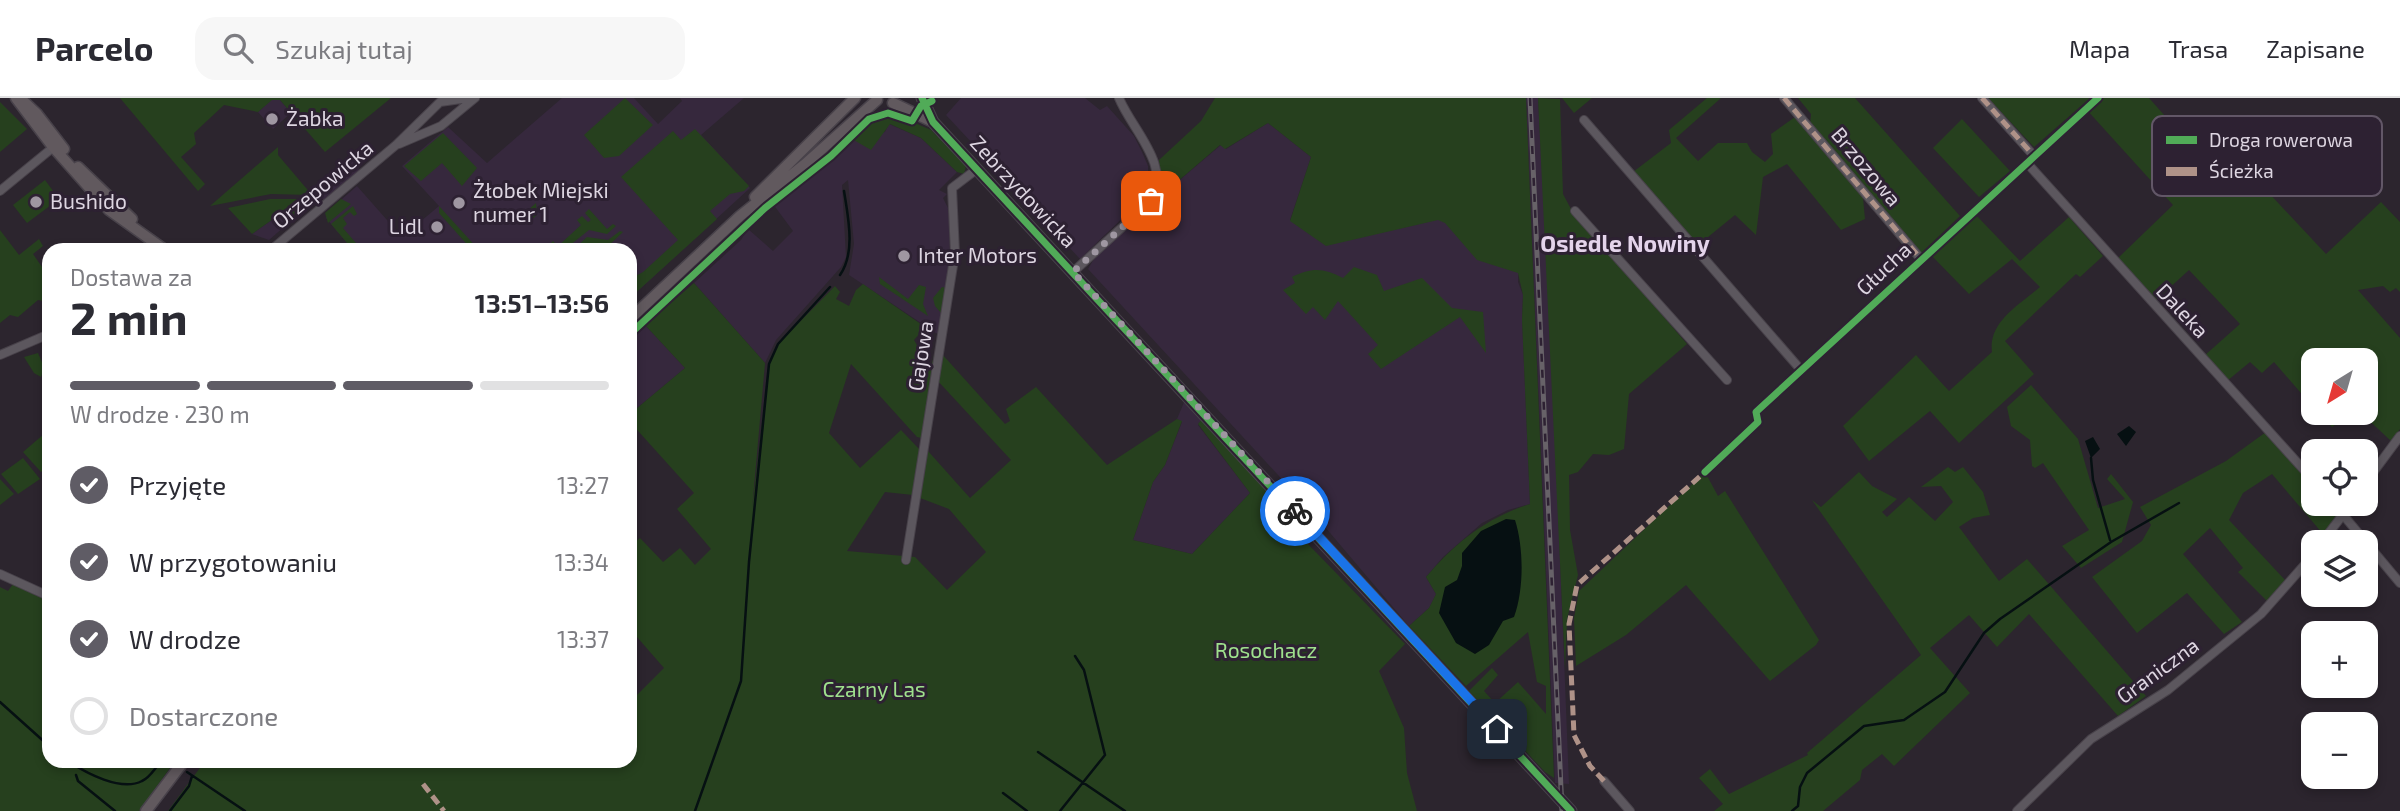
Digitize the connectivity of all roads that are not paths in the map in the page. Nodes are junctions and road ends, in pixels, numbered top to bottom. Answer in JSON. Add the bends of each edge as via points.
{"nodes":[{"id":1,"x":18,"y":98,"type":"edge"},
{"id":2,"x":468,"y":98,"type":"edge"},
{"id":3,"x":475,"y":98,"type":"edge"},
{"id":4,"x":855,"y":98,"type":"edge"},
{"id":5,"x":907,"y":98,"type":"edge"},
{"id":6,"x":922,"y":98,"type":"edge"},
{"id":7,"x":1119,"y":98,"type":"edge"},
{"id":8,"x":1784,"y":98,"type":"edge"},
{"id":9,"x":1982,"y":98,"type":"edge"},
{"id":10,"x":2098,"y":98,"type":"edge"},
{"id":11,"x":875,"y":99,"type":"edge"},
{"id":12,"x":449,"y":100,"type":"junction"},
{"id":13,"x":893,"y":103,"type":"junction"},
{"id":14,"x":456,"y":115,"type":"junction"},
{"id":15,"x":1584,"y":120,"type":"dead end"},
{"id":16,"x":933,"y":122,"type":"junction"},
{"id":17,"x":412,"y":127,"type":"junction"},
{"id":18,"x":419,"y":136,"type":"junction"},
{"id":19,"x":56,"y":145,"type":"junction"},
{"id":20,"x":396,"y":145,"type":"junction"},
{"id":21,"x":2034,"y":156,"type":"junction"},
{"id":22,"x":2027,"y":163,"type":"junction"},
{"id":23,"x":977,"y":169,"type":"junction"},
{"id":24,"x":0,"y":191,"type":"edge"},
{"id":25,"x":1575,"y":211,"type":"dead end"},
{"id":26,"x":740,"y":216,"type":"junction"},
{"id":27,"x":157,"y":243,"type":"edge"},
{"id":28,"x":279,"y":243,"type":"edge"},
{"id":29,"x":1920,"y":258,"type":"junction"},
{"id":30,"x":1073,"y":272,"type":"junction"},
{"id":31,"x":637,"y":312,"type":"edge"},
{"id":32,"x":42,"y":337,"type":"edge"},
{"id":33,"x":0,"y":355,"type":"edge"},
{"id":34,"x":1801,"y":370,"type":"junction"},
{"id":35,"x":1727,"y":380,"type":"dead end"},
{"id":36,"x":2400,"y":436,"type":"edge"},
{"id":37,"x":2378,"y":466,"type":"edge"},
{"id":38,"x":2301,"y":467,"type":"edge"},
{"id":39,"x":1705,"y":472,"type":"dead end"},
{"id":40,"x":2342,"y":516,"type":"edge"},
{"id":41,"x":2344,"y":516,"type":"edge"},
{"id":42,"x":2331,"y":530,"type":"edge"},
{"id":43,"x":906,"y":560,"type":"dead end"},
{"id":44,"x":2301,"y":569,"type":"edge"},
{"id":45,"x":0,"y":574,"type":"edge"},
{"id":46,"x":2400,"y":583,"type":"edge"},
{"id":47,"x":42,"y":590,"type":"edge"},
{"id":48,"x":179,"y":768,"type":"edge"},
{"id":49,"x":1604,"y":781,"type":"dead end"},
{"id":50,"x":146,"y":811,"type":"edge"},
{"id":51,"x":1571,"y":811,"type":"edge"},
{"id":52,"x":1630,"y":811,"type":"edge"},
{"id":53,"x":2017,"y":811,"type":"edge"}],
"edges":[{"from":1,"to":19,"type":"street","via":[[37,114]]},
{"from":2,"to":12,"type":"street","name":"Orzepowicka"},
{"from":3,"to":14,"type":"street","name":"Orzepowicka"},
{"from":4,"to":26,"type":"street"},
{"from":5,"to":13,"type":"street"},
{"from":6,"to":16,"type":"street","name":"Zebrzydowicka"},
{"from":7,"to":30,"type":"street","via":[[1153,157],[1158,190]]},
{"from":8,"to":29,"type":"street","name":"Brzozowa"},
{"from":9,"to":21,"type":"street"},
{"from":10,"to":21,"type":"street","name":"Głucha"},
{"from":11,"to":13,"type":"street","name":"Zebrzydowicka"},
{"from":11,"to":26,"type":"street"},
{"from":12,"to":14,"type":"street"},
{"from":12,"to":17,"type":"street","name":"Orzepowicka","via":[[440,102]]},
{"from":13,"to":16,"type":"street","name":"Zebrzydowicka"},
{"from":14,"to":18,"type":"street","name":"Orzepowicka"},
{"from":15,"to":34,"type":"street"},
{"from":16,"to":23,"type":"street","name":"Zebrzydowicka"},
{"from":17,"to":18,"type":"street"},
{"from":17,"to":20,"type":"street","name":"Orzepowicka"},
{"from":18,"to":20,"type":"street","name":"Orzepowicka"},
{"from":19,"to":24,"type":"street"},
{"from":19,"to":27,"type":"street"},
{"from":20,"to":28,"type":"street","name":"Orzepowicka"},
{"from":21,"to":22,"type":"street","name":"Głucha"},
{"from":22,"to":29,"type":"street","name":"Głucha"},
{"from":22,"to":38,"type":"street","name":"Daleka"},
{"from":23,"to":30,"type":"street","name":"Zebrzydowicka"},
{"from":23,"to":43,"type":"street","name":"Gajowa","via":[[952,188],[955,253]]},
{"from":25,"to":35,"type":"street"},
{"from":26,"to":31,"type":"street"},
{"from":29,"to":34,"type":"street","name":"Głucha"},
{"from":30,"to":51,"type":"street","name":"Zebrzydowicka"},
{"from":32,"to":33,"type":"street"},
{"from":34,"to":39,"type":"street","name":"Głucha","via":[[1756,412],[1758,422]]},
{"from":36,"to":37,"type":"street"},
{"from":40,"to":42,"type":"street"},
{"from":41,"to":46,"type":"street"},
{"from":44,"to":53,"type":"street","name":"Graniczna","via":[[2261,614],[2168,690],[2091,739]]},
{"from":45,"to":47,"type":"street"},
{"from":48,"to":50,"type":"street"},
{"from":49,"to":52,"type":"street"}]}
